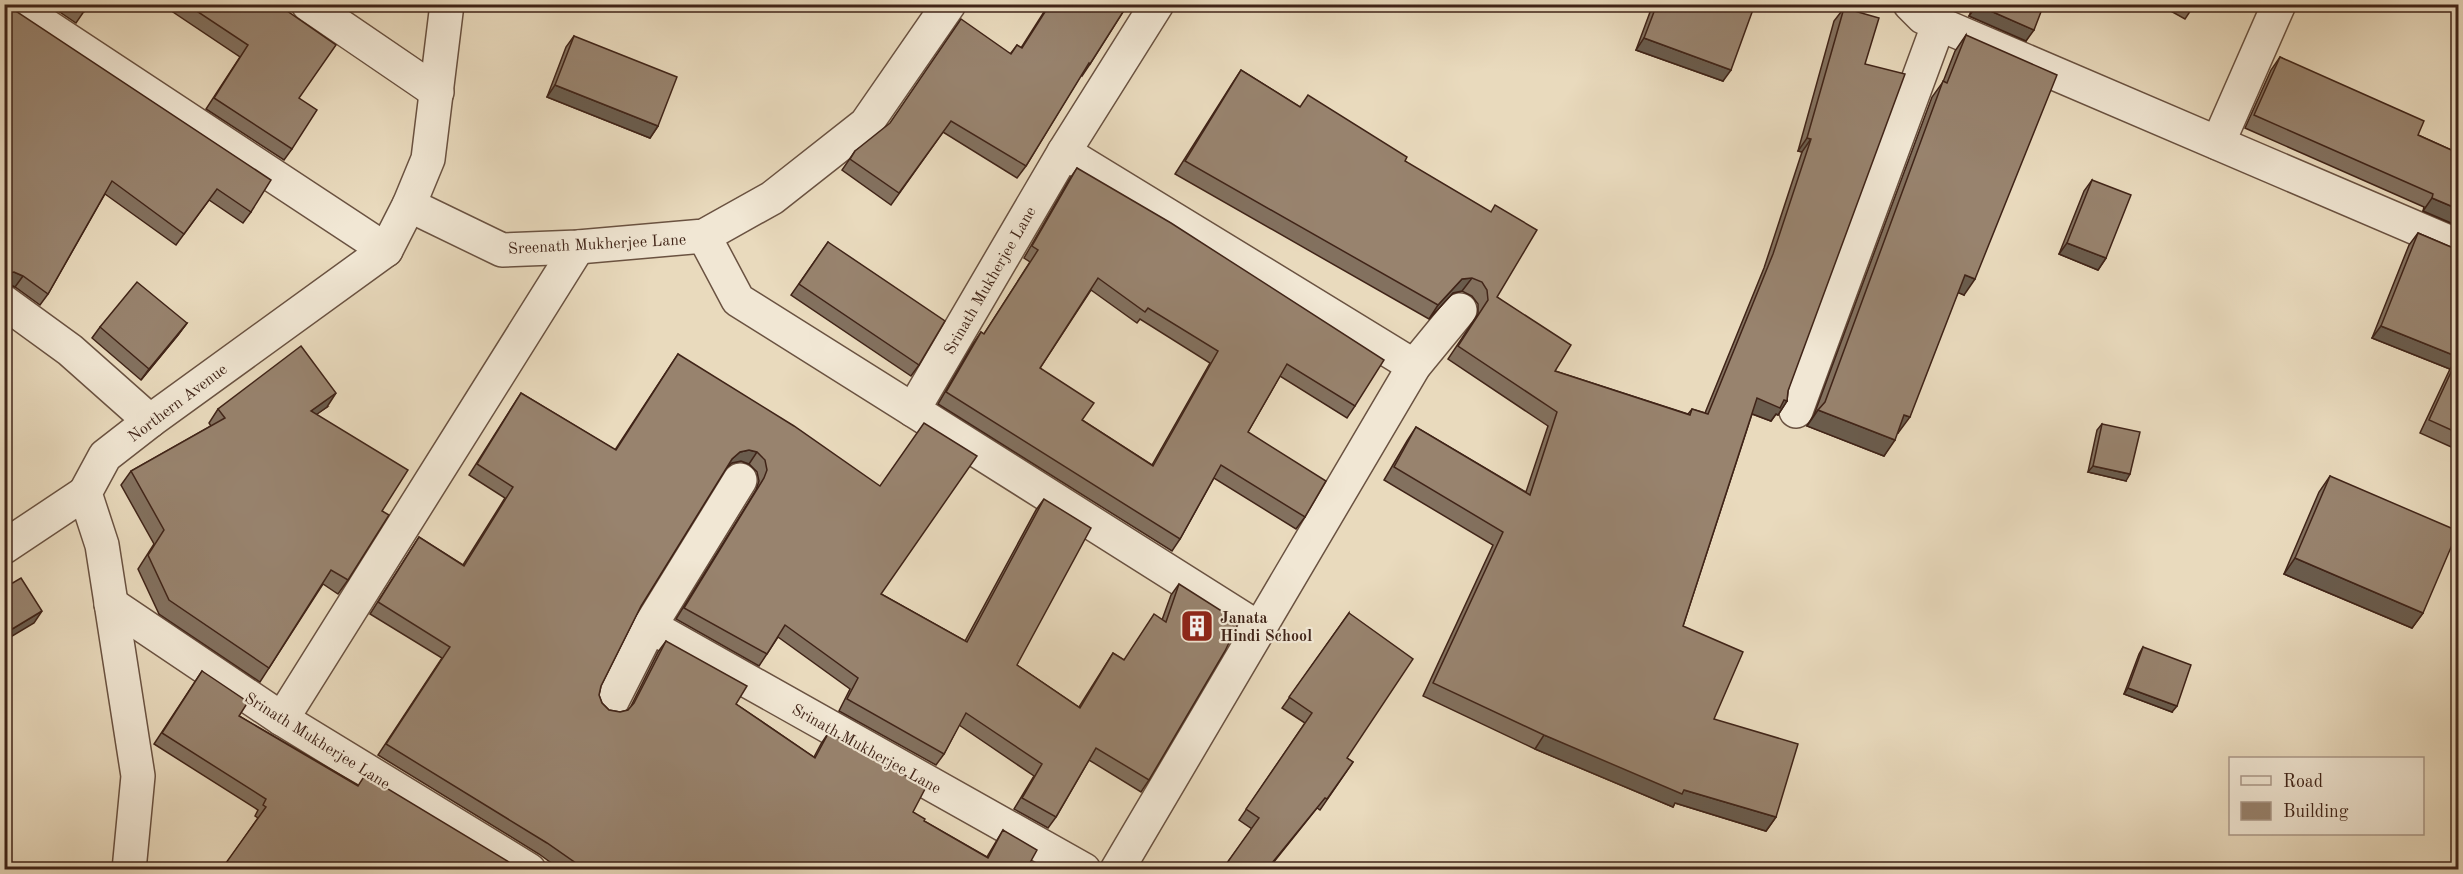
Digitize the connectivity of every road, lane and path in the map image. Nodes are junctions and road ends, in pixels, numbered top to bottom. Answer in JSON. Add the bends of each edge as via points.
{"nodes":[{"id":1,"x":13,"y":4,"type":"edge"},
{"id":2,"x":308,"y":4,"type":"edge"},
{"id":3,"x":447,"y":4,"type":"edge"},
{"id":4,"x":949,"y":4,"type":"edge"},
{"id":5,"x":1157,"y":4,"type":"edge"},
{"id":6,"x":1910,"y":4,"type":"edge"},
{"id":7,"x":2279,"y":4,"type":"edge"},
{"id":8,"x":1939,"y":23,"type":"junction"},
{"id":9,"x":436,"y":92,"type":"junction"},
{"id":10,"x":2218,"y":143,"type":"junction"},
{"id":11,"x":1064,"y":152,"type":"junction"},
{"id":12,"x":409,"y":205,"type":"junction"},
{"id":13,"x":704,"y":236,"type":"junction"},
{"id":14,"x":2458,"y":246,"type":"edge"},
{"id":15,"x":578,"y":248,"type":"junction"},
{"id":16,"x":386,"y":250,"type":"junction"},
{"id":17,"x":4,"y":302,"type":"edge"},
{"id":18,"x":1460,"y":310,"type":"edge"},
{"id":19,"x":1414,"y":366,"type":"junction"},
{"id":20,"x":913,"y":410,"type":"junction"},
{"id":21,"x":1796,"y":411,"type":"dead end"},
{"id":22,"x":150,"y":421,"type":"junction"},
{"id":23,"x":740,"y":480,"type":"dead end"},
{"id":24,"x":86,"y":493,"type":"junction"},
{"id":25,"x":4,"y":547,"type":"edge"},
{"id":26,"x":111,"y":604,"type":"junction"},
{"id":27,"x":650,"y":626,"type":"junction"},
{"id":28,"x":1258,"y":628,"type":"junction"},
{"id":29,"x":610,"y":705,"type":"dead end"},
{"id":30,"x":282,"y":719,"type":"junction"},
{"id":31,"x":129,"y":870,"type":"edge"},
{"id":32,"x":530,"y":870,"type":"edge"},
{"id":33,"x":1084,"y":870,"type":"edge"},
{"id":34,"x":1117,"y":870,"type":"edge"}],
"edges":[{"from":1,"to":16,"type":"street"},
{"from":2,"to":9,"type":"street"},
{"from":3,"to":9,"type":"street","name":"Northern Avenue"},
{"from":4,"to":13,"type":"street","name":"Sreenath Mukherjee Lane","via":[[866,124],[772,198]]},
{"from":5,"to":11,"type":"street","name":"Srinath Mukherjee Lane"},
{"from":6,"to":8,"type":"street","via":[[1923,17]]},
{"from":7,"to":10,"type":"street"},
{"from":8,"to":10,"type":"street"},
{"from":8,"to":21,"type":"street"},
{"from":9,"to":12,"type":"street","name":"Northern Avenue","via":[[428,159]]},
{"from":10,"to":14,"type":"street"},
{"from":11,"to":19,"type":"street"},
{"from":11,"to":20,"type":"street","name":"Srinath Mukherjee Lane"},
{"from":12,"to":15,"type":"street","name":"Sreenath Mukherjee Lane","via":[[502,250]]},
{"from":12,"to":16,"type":"street","name":"Northern Avenue"},
{"from":13,"to":15,"type":"street","name":"Sreenath Mukherjee Lane"},
{"from":13,"to":20,"type":"street","via":[[738,300]]},
{"from":15,"to":30,"type":"street"},
{"from":16,"to":22,"type":"street","name":"Northern Avenue"},
{"from":17,"to":22,"type":"street","via":[[70,350]]},
{"from":18,"to":19,"type":"street"},
{"from":19,"to":28,"type":"street"},
{"from":20,"to":28,"type":"street"},
{"from":22,"to":24,"type":"street","name":"Northern Avenue","via":[[105,456]]},
{"from":23,"to":27,"type":"street"},
{"from":24,"to":25,"type":"street"},
{"from":24,"to":26,"type":"street","via":[[102,545]]},
{"from":26,"to":30,"type":"street","name":"Srinath Mukherjee Lane"},
{"from":26,"to":31,"type":"street","via":[[138,776]]},
{"from":27,"to":29,"type":"street"},
{"from":27,"to":33,"type":"street","name":"Srinath Mukherjee Lane"},
{"from":28,"to":34,"type":"street"},
{"from":30,"to":32,"type":"street","name":"Srinath Mukherjee Lane"}]}
